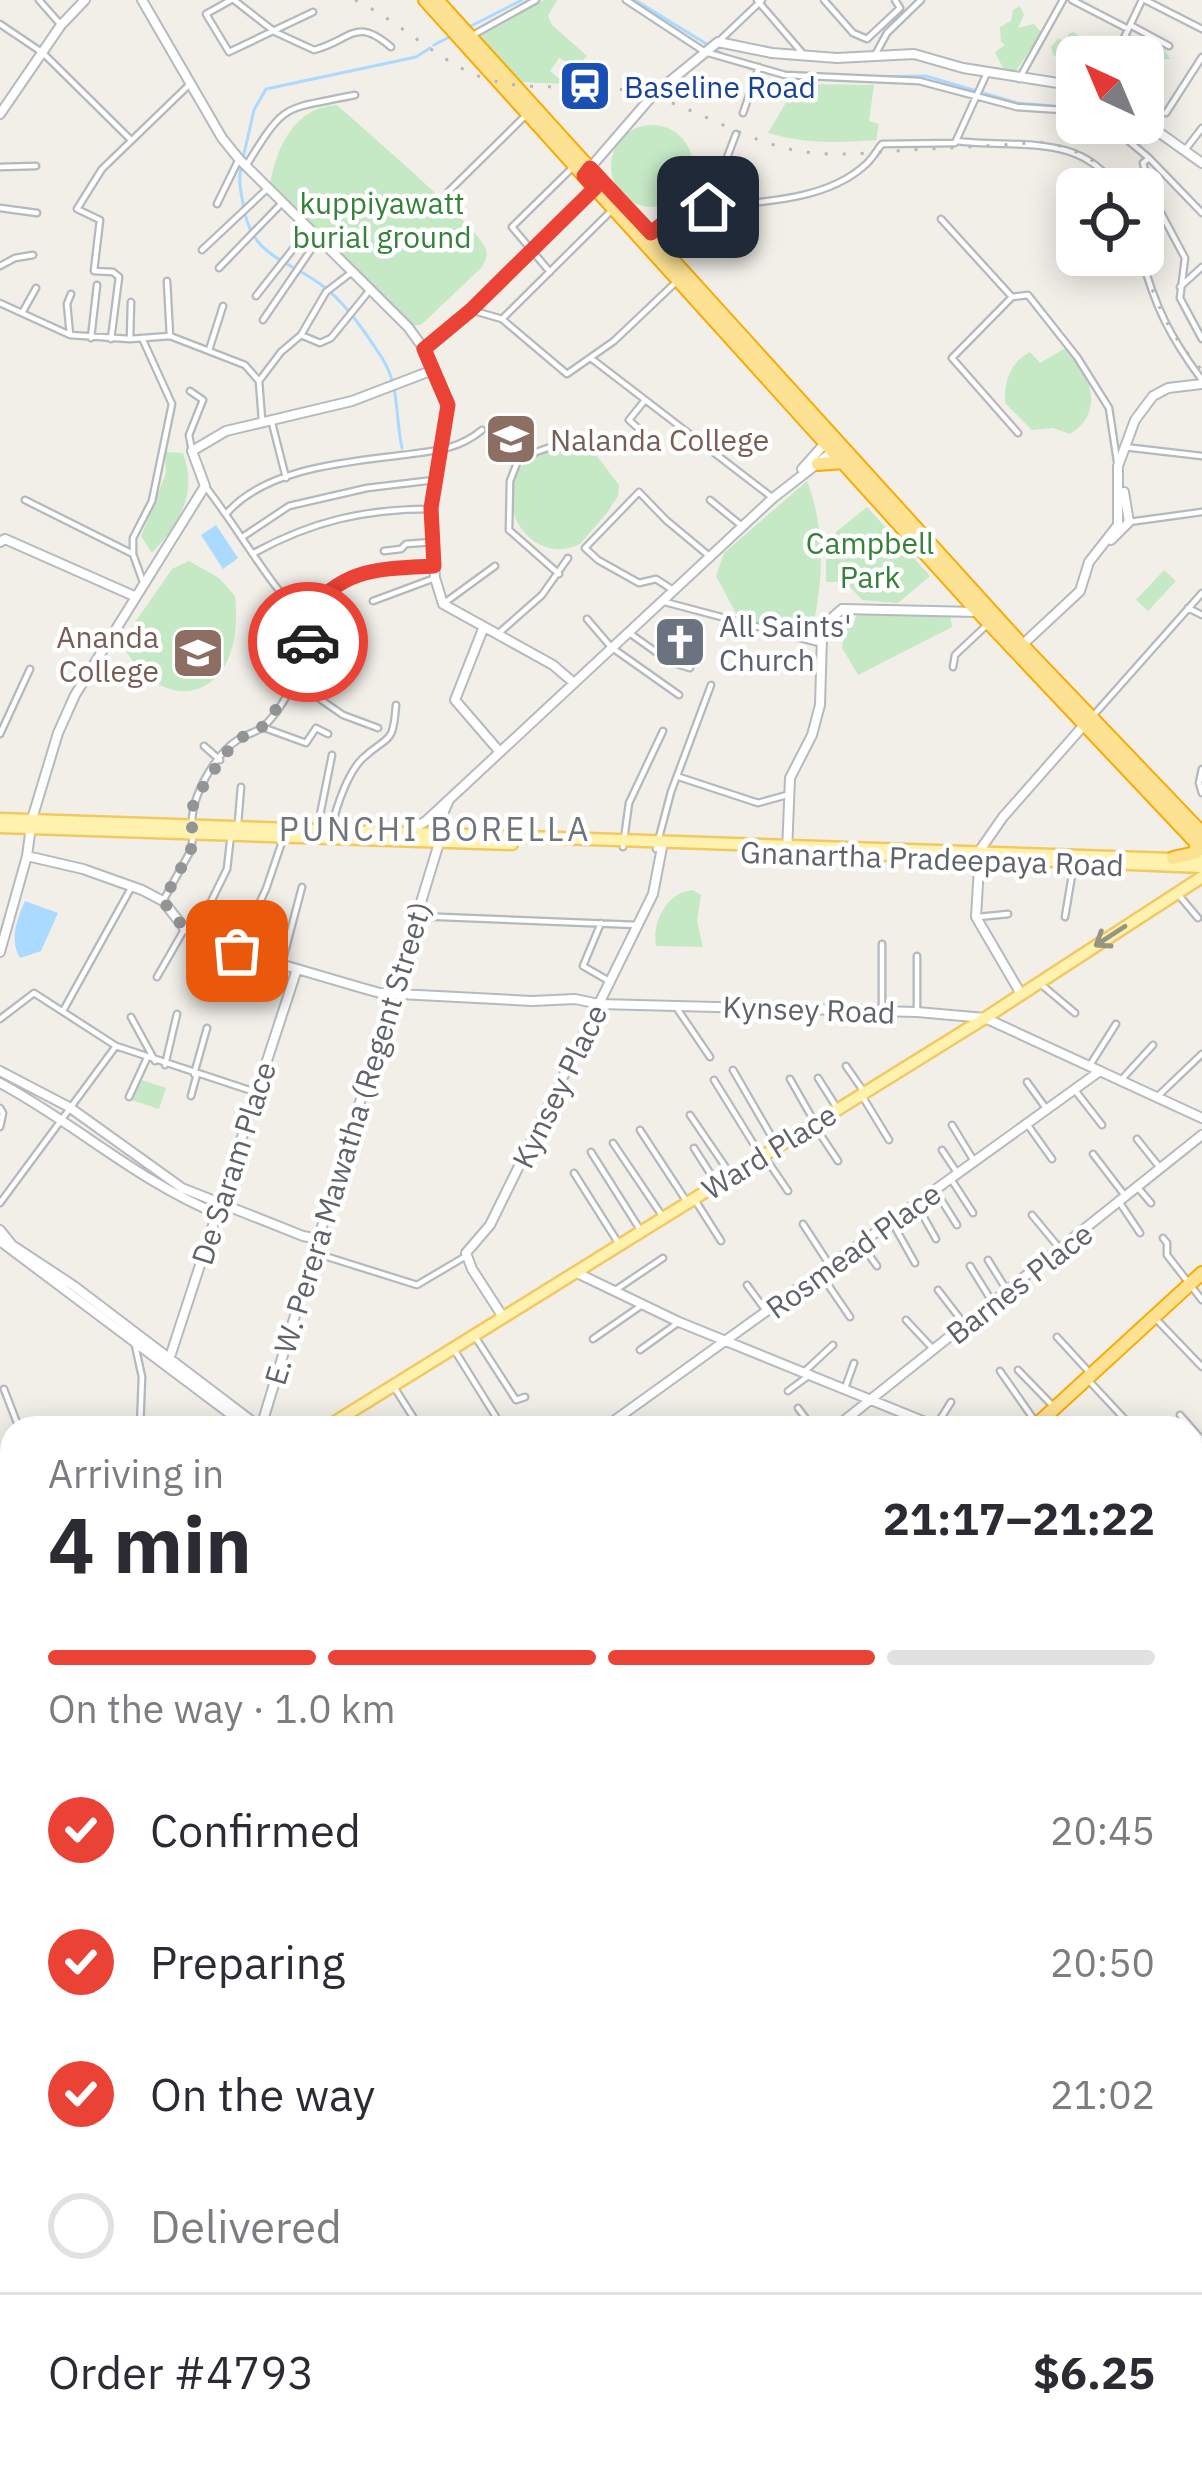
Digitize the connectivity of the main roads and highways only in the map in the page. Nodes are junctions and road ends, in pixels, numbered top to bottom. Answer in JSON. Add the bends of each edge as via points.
{"nodes":[{"id":1,"x":424,"y":0,"type":"edge"},
{"id":2,"x":444,"y":2,"type":"edge"},
{"id":3,"x":461,"y":33,"type":"junction"},
{"id":4,"x":583,"y":170,"type":"junction"},
{"id":5,"x":836,"y":447,"type":"junction"},
{"id":6,"x":818,"y":464,"type":"road end"},
{"id":7,"x":1019,"y":648,"type":"junction"},
{"id":8,"x":0,"y":823,"type":"edge"},
{"id":9,"x":234,"y":831,"type":"junction"},
{"id":10,"x":318,"y":833,"type":"junction"},
{"id":11,"x":432,"y":834,"type":"junction"},
{"id":12,"x":1200,"y":840,"type":"edge"},
{"id":13,"x":980,"y":854,"type":"junction"},
{"id":14,"x":1173,"y":858,"type":"junction"},
{"id":15,"x":1202,"y":864,"type":"edge"},
{"id":16,"x":1202,"y":877,"type":"edge"},
{"id":17,"x":1202,"y":1274,"type":"edge"},
{"id":18,"x":345,"y":1416,"type":"edge"},
{"id":19,"x":1046,"y":1416,"type":"edge"}],
"edges":[{"from":1,"to":3,"type":"highway"},
{"from":2,"to":3,"type":"highway"},
{"from":3,"to":4,"type":"highway"},
{"from":3,"to":4,"type":"highway"},
{"from":4,"to":5,"type":"highway"},
{"from":4,"to":5,"type":"highway","via":[[651,233]]},
{"from":5,"to":6,"type":"highway"},
{"from":5,"to":7,"type":"highway"},
{"from":5,"to":7,"type":"highway"},
{"from":7,"to":12,"type":"highway"},
{"from":8,"to":9,"type":"main road"},
{"from":9,"to":10,"type":"main road"},
{"from":9,"to":10,"type":"main road"},
{"from":10,"to":11,"type":"main road"},
{"from":10,"to":11,"type":"main road"},
{"from":11,"to":13,"type":"main road","name":"Gnanartha Pradeepaya Road"},
{"from":12,"to":14,"type":"highway","via":[[1195,853]]},
{"from":13,"to":14,"type":"main road","name":"Gnanartha Pradeepaya Road"},
{"from":13,"to":15,"type":"main road","name":"Gnanartha Pradeepaya Road"},
{"from":14,"to":15,"type":"main road","name":"Gnanartha Pradeepaya Road"},
{"from":16,"to":18,"type":"main road","name":"Ward Place","one_way":true},
{"from":17,"to":19,"type":"highway"}]}
